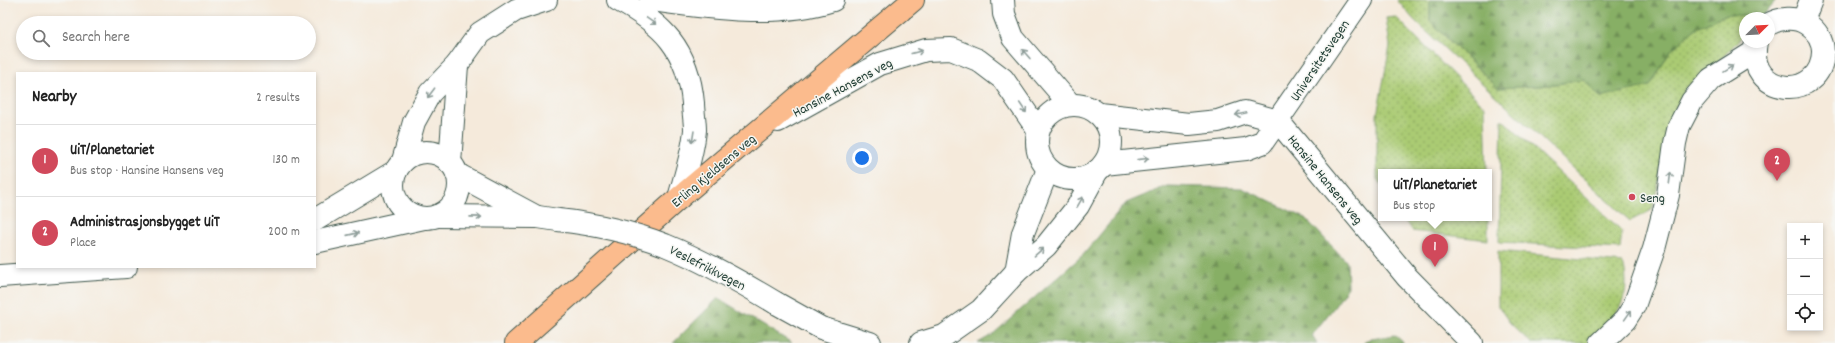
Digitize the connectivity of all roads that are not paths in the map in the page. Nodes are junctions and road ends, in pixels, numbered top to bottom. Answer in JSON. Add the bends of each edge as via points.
{"nodes":[{"id":1,"x":546,"y":0,"type":"edge"},
{"id":2,"x":618,"y":0,"type":"edge"},
{"id":3,"x":651,"y":0,"type":"edge"},
{"id":4,"x":833,"y":0,"type":"edge"},
{"id":5,"x":914,"y":0,"type":"edge"},
{"id":6,"x":1003,"y":0,"type":"edge"},
{"id":7,"x":1361,"y":0,"type":"edge"},
{"id":8,"x":1811,"y":0,"type":"edge"},
{"id":9,"x":1775,"y":21,"type":"edge"},
{"id":10,"x":1803,"y":21,"type":"junction"},
{"id":11,"x":1754,"y":48,"type":"edge"},
{"id":12,"x":1755,"y":48,"type":"edge"},
{"id":13,"x":457,"y":65,"type":"junction"},
{"id":14,"x":1070,"y":104,"type":"junction"},
{"id":15,"x":1099,"y":114,"type":"junction"},
{"id":16,"x":1278,"y":121,"type":"junction"},
{"id":17,"x":1038,"y":130,"type":"junction"},
{"id":18,"x":758,"y":132,"type":"junction"},
{"id":19,"x":400,"y":166,"type":"junction"},
{"id":20,"x":1100,"y":167,"type":"junction"},
{"id":21,"x":453,"y":168,"type":"junction"},
{"id":22,"x":1048,"y":169,"type":"junction"},
{"id":23,"x":679,"y":198,"type":"junction"},
{"id":24,"x":431,"y":217,"type":"junction"},
{"id":25,"x":548,"y":218,"type":"junction"},
{"id":26,"x":316,"y":219,"type":"edge"},
{"id":27,"x":316,"y":242,"type":"edge"},
{"id":28,"x":112,"y":268,"type":"edge"},
{"id":29,"x":1016,"y":272,"type":"junction"},
{"id":30,"x":0,"y":276,"type":"edge"},
{"id":31,"x":516,"y":343,"type":"edge"},
{"id":32,"x":870,"y":343,"type":"edge"},
{"id":33,"x":921,"y":343,"type":"edge"},
{"id":34,"x":1472,"y":343,"type":"edge"},
{"id":35,"x":1601,"y":343,"type":"edge"}],
"edges":[{"from":1,"to":13,"type":"street","via":[[516,10],[480,33]]},
{"from":2,"to":23,"type":"street","one_way":true,"via":[[659,26],[674,43],[689,79],[695,129]]},
{"from":3,"to":4,"type":"street","via":[[751,11],[816,5]]},
{"from":5,"to":18,"type":"highway","name":"Erling Kjeldsens veg"},
{"from":14,"to":6,"type":"street","one_way":true,"via":[[1012,38],[1004,14]]},
{"from":7,"to":16,"type":"street","name":"Universitetsvegen"},
{"from":8,"to":10,"type":"street"},
{"from":9,"to":10,"type":"street","via":[[1780,19]]},
{"from":10,"to":12,"type":"street","via":[[1819,37],[1822,59],[1815,74],[1802,85],[1779,86],[1769,81],[1755,63]]},
{"from":35,"to":11,"type":"street","one_way":true,"via":[[1625,320],[1634,306],[1654,249],[1668,195],[1674,143],[1692,101],[1711,79]]},
{"from":13,"to":19,"type":"street","one_way":true,"via":[[430,93],[414,122]]},
{"from":13,"to":21,"type":"street"},
{"from":14,"to":15,"type":"street","via":[[1086,107]]},
{"from":14,"to":17,"type":"street","via":[[1050,112]]},
{"from":16,"to":15,"type":"street","name":"Hansine Hansens veg","one_way":true,"via":[[1245,112],[1218,121],[1189,124]]},
{"from":15,"to":20,"type":"street","via":[[1110,133],[1111,144],[1109,154]]},
{"from":20,"to":16,"type":"street","name":"Hansine Hansens veg","one_way":true,"via":[[1246,149],[1262,143]]},
{"from":16,"to":34,"type":"street","name":"Hansine Hansens veg","via":[[1407,277]]},
{"from":18,"to":17,"type":"street","name":"Hansine Hansens veg","one_way":true,"via":[[880,64],[938,48],[966,53],[1003,79]]},
{"from":17,"to":22,"type":"street","via":[[1037,151]]},
{"from":18,"to":23,"type":"highway","name":"Erling Kjeldsens veg"},
{"from":19,"to":21,"type":"street","via":[[414,154],[427,152],[440,155]]},
{"from":19,"to":24,"type":"street","via":[[393,184],[395,197],[401,208],[412,215]]},
{"from":19,"to":26,"type":"street"},
{"from":20,"to":22,"type":"street","via":[[1088,177],[1072,179],[1056,175]]},
{"from":29,"to":20,"type":"street","one_way":true,"via":[[1046,246],[1078,206]]},
{"from":21,"to":24,"type":"street","via":[[458,187],[456,199],[448,209]]},
{"from":21,"to":25,"type":"street","name":"Veslefrikkvegen"},
{"from":22,"to":29,"type":"street","via":[[1023,233]]},
{"from":23,"to":31,"type":"highway","name":"Erling Kjeldsens veg"},
{"from":24,"to":25,"type":"street","name":"Veslefrikkvegen","one_way":true},
{"from":27,"to":24,"type":"street","name":"Veslefrikkvegen","one_way":true},
{"from":25,"to":32,"type":"street","name":"Veslefrikkvegen","bridge":true,"via":[[586,223],[665,245],[729,276],[822,328]]},
{"from":28,"to":30,"type":"street"},
{"from":29,"to":33,"type":"street","via":[[981,310],[965,323],[944,336]]}]}
